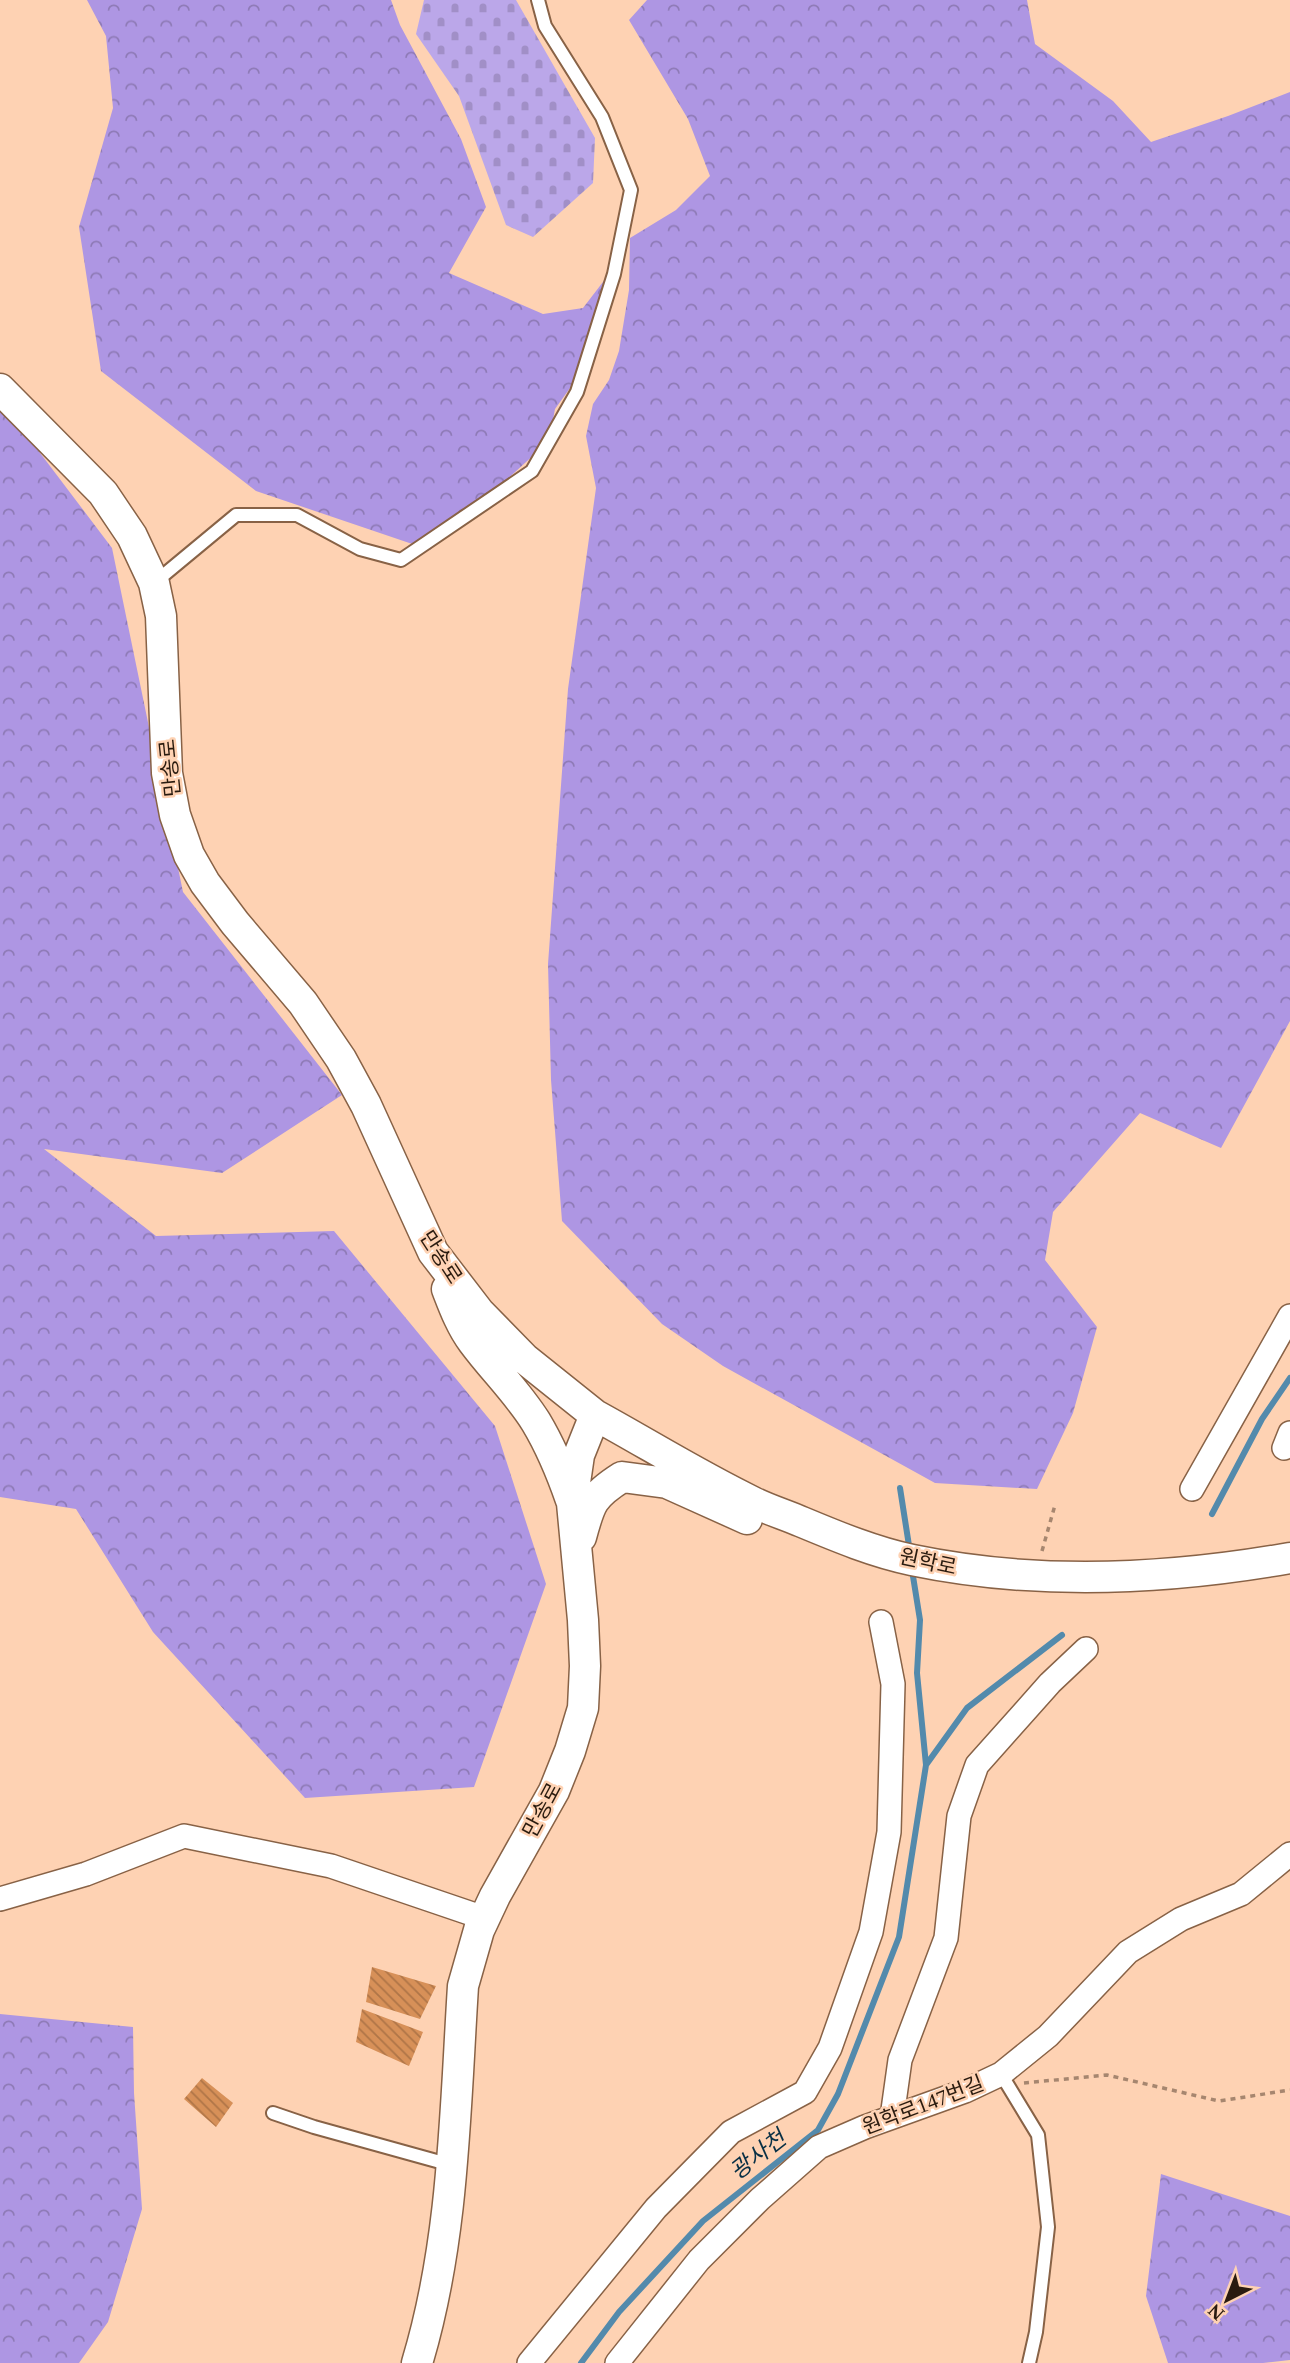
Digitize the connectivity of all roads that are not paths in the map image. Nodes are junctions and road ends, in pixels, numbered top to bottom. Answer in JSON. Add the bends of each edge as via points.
{"nodes":[{"id":1,"x":538,"y":0,"type":"edge"},
{"id":2,"x":0,"y":388,"type":"edge"},
{"id":3,"x":154,"y":583,"type":"junction"},
{"id":4,"x":433,"y":1252,"type":"junction"},
{"id":5,"x":1290,"y":1317,"type":"edge"},
{"id":6,"x":596,"y":1415,"type":"junction"},
{"id":7,"x":1192,"y":1489,"type":"dead end"},
{"id":8,"x":572,"y":1503,"type":"junction"},
{"id":9,"x":824,"y":1531,"type":"junction"},
{"id":10,"x":577,"y":1550,"type":"junction"},
{"id":11,"x":1290,"y":1558,"type":"edge"},
{"id":12,"x":881,"y":1622,"type":"dead end"},
{"id":13,"x":1086,"y":1649,"type":"dead end"},
{"id":14,"x":1290,"y":1854,"type":"edge"},
{"id":15,"x":0,"y":1899,"type":"edge"},
{"id":16,"x":484,"y":1918,"type":"junction"},
{"id":17,"x":1001,"y":2074,"type":"junction"},
{"id":18,"x":273,"y":2113,"type":"dead end"},
{"id":19,"x":892,"y":2117,"type":"junction"},
{"id":20,"x":452,"y":2165,"type":"junction"},
{"id":21,"x":416,"y":2363,"type":"edge"},
{"id":22,"x":529,"y":2363,"type":"edge"},
{"id":23,"x":617,"y":2363,"type":"edge"},
{"id":24,"x":1029,"y":2363,"type":"edge"}],
"edges":[{"from":1,"to":3,"type":"lane","via":[[545,26],[602,117],[631,190],[614,274],[577,392],[532,471],[401,560],[360,549],[297,515],[236,515]]},
{"from":2,"to":3,"type":"street","name":"만송로","via":[[103,493],[132,536]]},
{"from":3,"to":4,"type":"street","name":"만송로","via":[[161,616],[167,774],[189,855],[205,883],[303,1003],[341,1059]]},
{"from":4,"to":6,"type":"street","name":"만송로","via":[[479,1312],[516,1349]]},
{"from":4,"to":8,"type":"street","via":[[462,1324],[536,1422]]},
{"from":5,"to":7,"type":"street"},
{"from":6,"to":8,"type":"street","name":"만송로","via":[[579,1455]]},
{"from":6,"to":9,"type":"street","name":"원학로","via":[[753,1502]]},
{"from":8,"to":10,"type":"street","name":"만송로"},
{"from":9,"to":10,"type":"street","via":[[747,1519],[667,1483],[622,1477],[601,1491],[589,1507]]},
{"from":9,"to":11,"type":"street","name":"원학로","via":[[909,1559],[1035,1577],[1222,1570]]},
{"from":10,"to":16,"type":"street","name":"만송로","via":[[585,1666],[583,1707],[554,1791]]},
{"from":12,"to":22,"type":"street","via":[[893,1684],[889,1832],[871,1932],[830,2048],[805,2092],[731,2132],[656,2208]]},
{"from":13,"to":19,"type":"street","via":[[977,1765],[959,1816],[946,1938],[901,2060]]},
{"from":14,"to":17,"type":"street","name":"원학로147번길","via":[[1241,1894],[1181,1919],[1128,1952],[1048,2036]]},
{"from":15,"to":16,"type":"street","via":[[86,1874],[184,1836],[331,1866]]},
{"from":16,"to":20,"type":"street","name":"만송로","via":[[463,1986]]},
{"from":17,"to":19,"type":"street","name":"원학로147번길"},
{"from":17,"to":24,"type":"lane","via":[[1038,2135],[1048,2227]]},
{"from":18,"to":20,"type":"lane"},
{"from":19,"to":23,"type":"street","name":"원학로147번길","via":[[819,2147],[760,2199],[699,2260]]},
{"from":20,"to":21,"type":"street","name":"만송로","via":[[436,2275]]}]}
